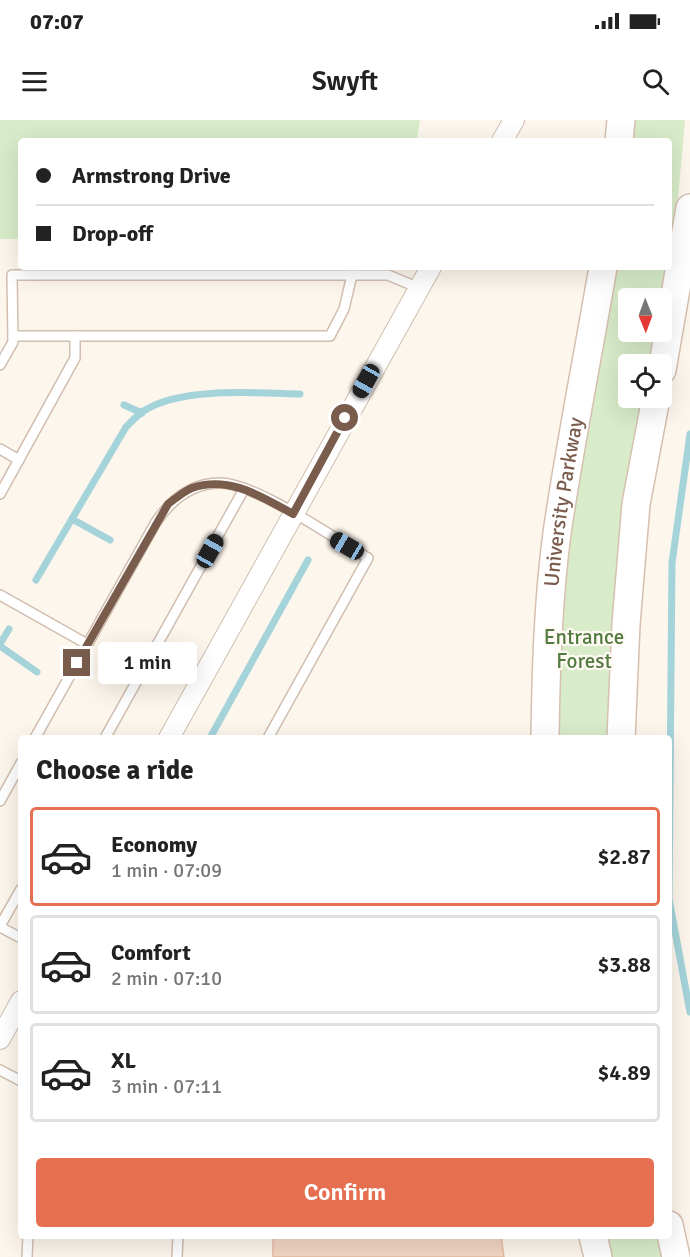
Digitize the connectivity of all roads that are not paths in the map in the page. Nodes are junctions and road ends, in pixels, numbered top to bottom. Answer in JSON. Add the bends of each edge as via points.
{"nodes":[{"id":1,"x":514,"y":120,"type":"edge"},
{"id":2,"x":621,"y":120,"type":"edge"},
{"id":3,"x":504,"y":138,"type":"edge"},
{"id":4,"x":619,"y":138,"type":"edge"},
{"id":5,"x":690,"y":208,"type":"edge"},
{"id":6,"x":429,"y":270,"type":"edge"},
{"id":7,"x":602,"y":270,"type":"edge"},
{"id":8,"x":352,"y":275,"type":"junction"},
{"id":9,"x":419,"y":288,"type":"junction"},
{"id":10,"x":13,"y":336,"type":"junction"},
{"id":11,"x":75,"y":336,"type":"junction"},
{"id":12,"x":665,"y":354,"type":"edge"},
{"id":13,"x":0,"y":365,"type":"edge"},
{"id":14,"x":654,"y":408,"type":"edge"},
{"id":15,"x":0,"y":449,"type":"edge"},
{"id":16,"x":19,"y":460,"type":"junction"},
{"id":17,"x":244,"y":489,"type":"junction"},
{"id":18,"x":0,"y":494,"type":"edge"},
{"id":19,"x":293,"y":514,"type":"junction"},
{"id":20,"x":0,"y":595,"type":"edge"},
{"id":21,"x":87,"y":644,"type":"junction"},
{"id":22,"x":37,"y":735,"type":"edge"},
{"id":23,"x":107,"y":735,"type":"edge"},
{"id":24,"x":171,"y":735,"type":"edge"},
{"id":25,"x":270,"y":735,"type":"edge"},
{"id":26,"x":545,"y":735,"type":"edge"},
{"id":27,"x":621,"y":735,"type":"edge"},
{"id":28,"x":18,"y":768,"type":"edge"},
{"id":29,"x":0,"y":801,"type":"edge"},
{"id":30,"x":18,"y":894,"type":"edge"},
{"id":31,"x":0,"y":927,"type":"edge"},
{"id":32,"x":18,"y":936,"type":"edge"},
{"id":33,"x":18,"y":1006,"type":"edge"},
{"id":34,"x":0,"y":1039,"type":"edge"},
{"id":35,"x":0,"y":1070,"type":"edge"},
{"id":36,"x":18,"y":1079,"type":"edge"},
{"id":37,"x":28,"y":1239,"type":"edge"},
{"id":38,"x":178,"y":1239,"type":"edge"},
{"id":39,"x":594,"y":1239,"type":"edge"},
{"id":40,"x":672,"y":1239,"type":"edge"},
{"id":41,"x":27,"y":1257,"type":"edge"},
{"id":42,"x":177,"y":1257,"type":"edge"},
{"id":43,"x":598,"y":1257,"type":"edge"},
{"id":44,"x":676,"y":1257,"type":"edge"}],
"edges":[{"from":1,"to":3,"type":"street"},
{"from":2,"to":4,"type":"street"},
{"from":5,"to":12,"type":"street"},
{"from":6,"to":9,"type":"street"},
{"from":7,"to":26,"type":"street","name":"University Parkway","via":[[557,535],[546,651]]},
{"from":8,"to":9,"type":"lane","via":[[388,275]]},
{"from":8,"to":10,"type":"lane","via":[[12,275]]},
{"from":8,"to":11,"type":"lane","via":[[344,309],[330,336]]},
{"from":9,"to":19,"type":"street"},
{"from":10,"to":11,"type":"lane"},
{"from":10,"to":13,"type":"lane"},
{"from":11,"to":16,"type":"lane","via":[[75,358]]},
{"from":14,"to":27,"type":"street","via":[[636,504]]},
{"from":15,"to":16,"type":"lane"},
{"from":16,"to":18,"type":"lane"},
{"from":17,"to":19,"type":"lane"},
{"from":17,"to":21,"type":"lane","via":[[220,483],[191,488],[168,504]]},
{"from":17,"to":23,"type":"lane"},
{"from":19,"to":24,"type":"street"},
{"from":19,"to":25,"type":"lane","via":[[368,558]]},
{"from":20,"to":21,"type":"lane"},
{"from":21,"to":22,"type":"lane"},
{"from":28,"to":29,"type":"lane"},
{"from":30,"to":31,"type":"lane"},
{"from":31,"to":32,"type":"lane"},
{"from":33,"to":34,"type":"street"},
{"from":35,"to":36,"type":"lane"},
{"from":37,"to":41,"type":"lane"},
{"from":38,"to":42,"type":"lane"},
{"from":39,"to":43,"type":"street"},
{"from":40,"to":44,"type":"street"}]}
